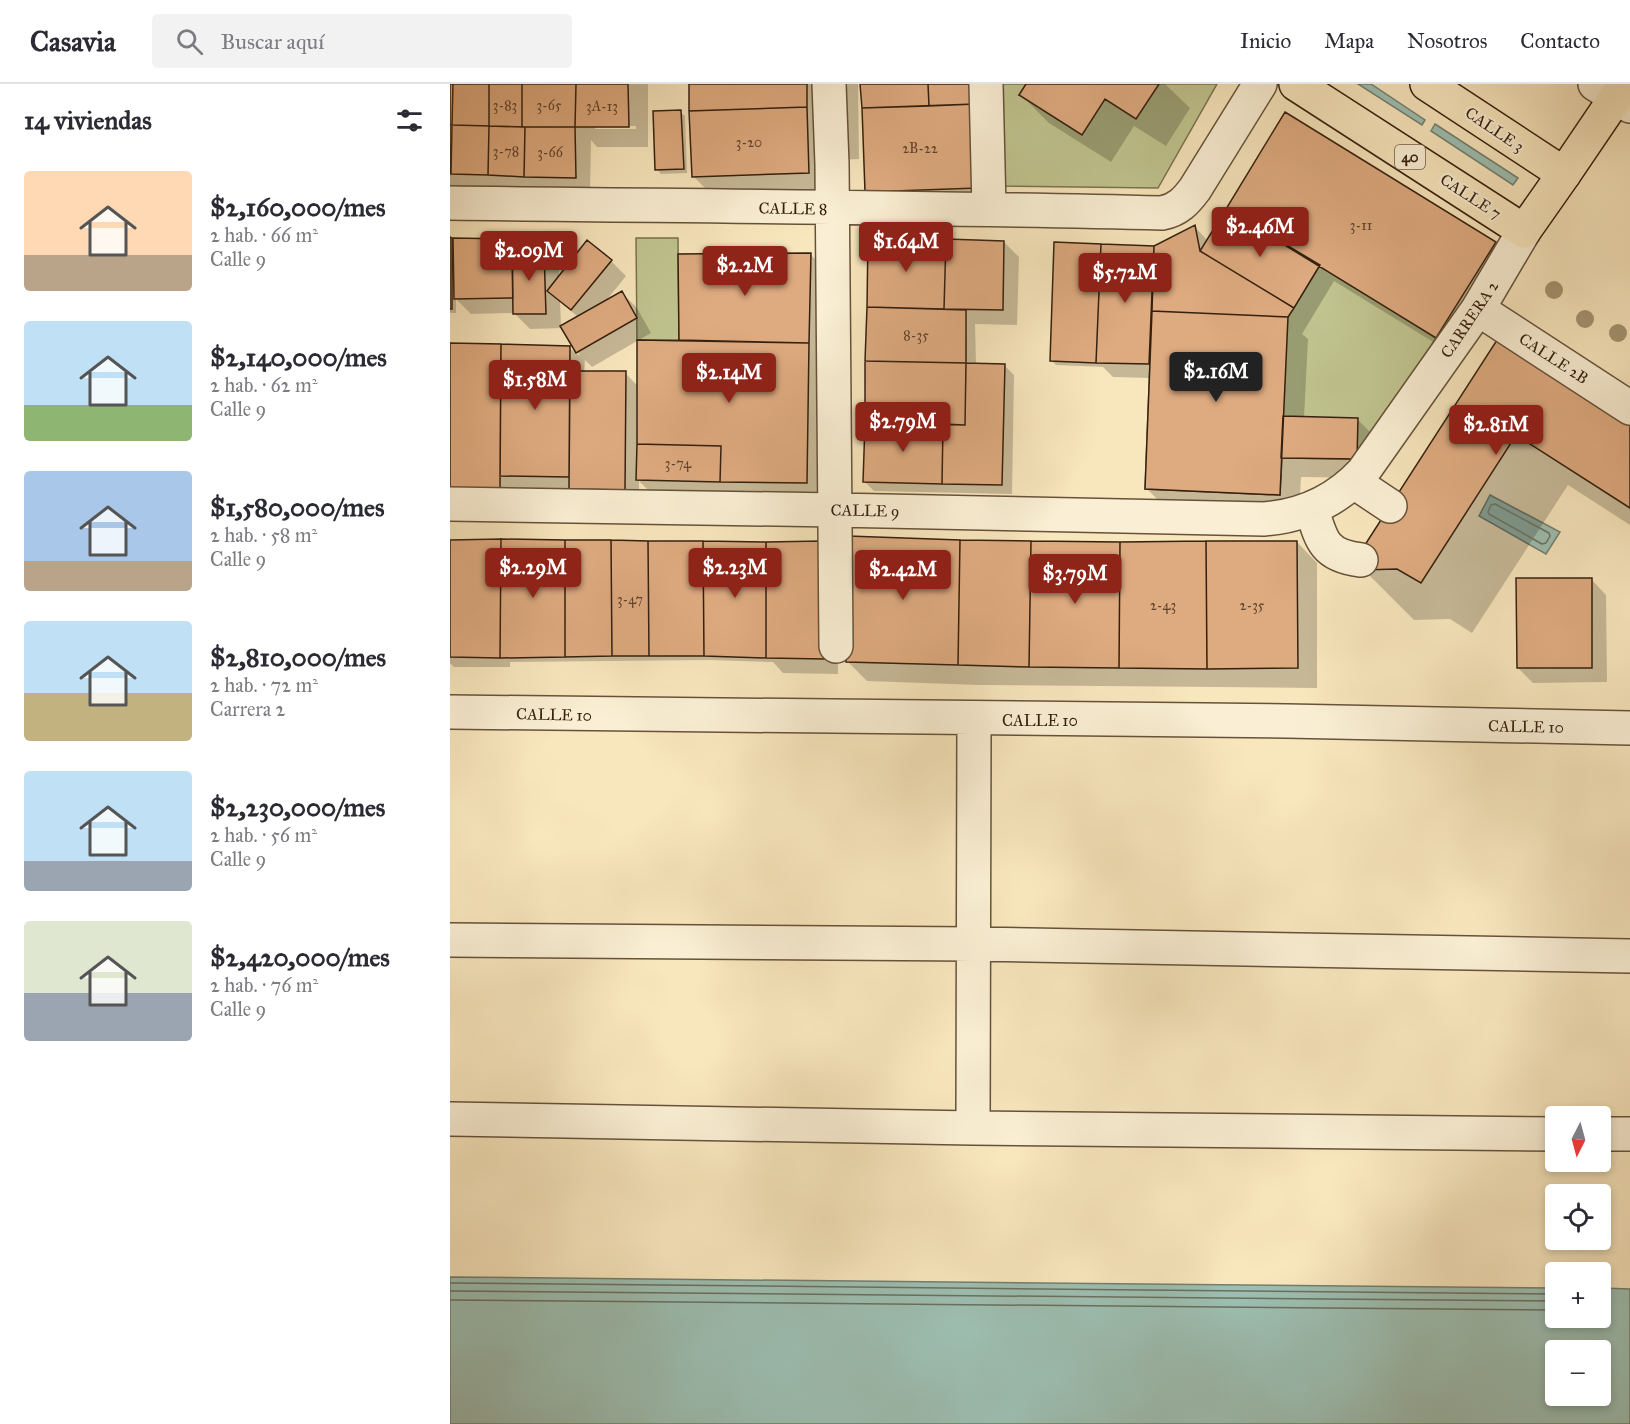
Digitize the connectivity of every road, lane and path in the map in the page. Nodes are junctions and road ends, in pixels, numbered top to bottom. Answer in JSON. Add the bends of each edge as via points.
{"nodes":[{"id":1,"x":829,"y":84,"type":"edge"},
{"id":2,"x":986,"y":84,"type":"edge"},
{"id":3,"x":1260,"y":84,"type":"edge"},
{"id":4,"x":1296,"y":84,"type":"edge"},
{"id":5,"x":1443,"y":88,"type":"edge"},
{"id":6,"x":1616,"y":93,"type":"edge"},
{"id":7,"x":1564,"y":174,"type":"junction"},
{"id":8,"x":450,"y":203,"type":"edge"},
{"id":9,"x":832,"y":208,"type":"junction"},
{"id":10,"x":988,"y":208,"type":"junction"},
{"id":11,"x":1524,"y":231,"type":"junction"},
{"id":12,"x":1478,"y":309,"type":"junction"},
{"id":13,"x":1630,"y":408,"type":"edge"},
{"id":14,"x":1354,"y":482,"type":"junction"},
{"id":15,"x":450,"y":504,"type":"edge"},
{"id":16,"x":1390,"y":506,"type":"dead end"},
{"id":17,"x":1312,"y":509,"type":"junction"},
{"id":18,"x":835,"y":510,"type":"junction"},
{"id":19,"x":1281,"y":518,"type":"joint"},
{"id":20,"x":1361,"y":560,"type":"dead end"},
{"id":21,"x":836,"y":646,"type":"dead end"},
{"id":22,"x":450,"y":712,"type":"edge"},
{"id":23,"x":974,"y":719,"type":"junction"},
{"id":24,"x":1630,"y":728,"type":"edge"},
{"id":25,"x":450,"y":940,"type":"edge"},
{"id":26,"x":974,"y":944,"type":"junction"},
{"id":27,"x":1630,"y":956,"type":"edge"},
{"id":28,"x":450,"y":1119,"type":"edge"},
{"id":29,"x":973,"y":1128,"type":"junction"},
{"id":30,"x":1545,"y":1134,"type":"edge"},
{"id":31,"x":1611,"y":1134,"type":"edge"},
{"id":32,"x":1630,"y":1134,"type":"edge"}],
"edges":[{"from":1,"to":9,"type":"street"},
{"from":2,"to":10,"type":"street"},
{"from":3,"to":10,"type":"street","name":"CALLE 8","via":[[1195,189],[1169,211]]},
{"from":4,"to":11,"type":"main road","name":"CALLE 7","number":"40"},
{"from":5,"to":7,"type":"main road","name":"CALLE 3"},
{"from":6,"to":7,"type":"main road","name":"CARRERA 2"},
{"from":7,"to":11,"type":"main road","name":"CARRERA 2"},
{"from":8,"to":9,"type":"street","name":"CALLE 8"},
{"from":9,"to":10,"type":"street","name":"CALLE 8"},
{"from":9,"to":18,"type":"street"},
{"from":11,"to":12,"type":"street","name":"CARRERA 2"},
{"from":12,"to":13,"type":"street","name":"CALLE 2B"},
{"from":12,"to":14,"type":"street","name":"CARRERA 2"},
{"from":14,"to":16,"type":"street"},
{"from":14,"to":17,"type":"street","name":"CARRERA 2"},
{"from":15,"to":18,"type":"street","name":"CALLE 9"},
{"from":17,"to":19,"type":"street","name":"CARRERA 2"},
{"from":17,"to":20,"type":"street","via":[[1328,549]]},
{"from":18,"to":19,"type":"street","name":"CALLE 9"},
{"from":18,"to":21,"type":"street"},
{"from":22,"to":23,"type":"street","name":"CALLE 10"},
{"from":23,"to":24,"type":"street","name":"CALLE 10"},
{"from":23,"to":26,"type":"street"},
{"from":25,"to":26,"type":"street"},
{"from":26,"to":27,"type":"street"},
{"from":26,"to":29,"type":"street"},
{"from":28,"to":29,"type":"street"},
{"from":29,"to":30,"type":"street"},
{"from":31,"to":32,"type":"street"}]}
